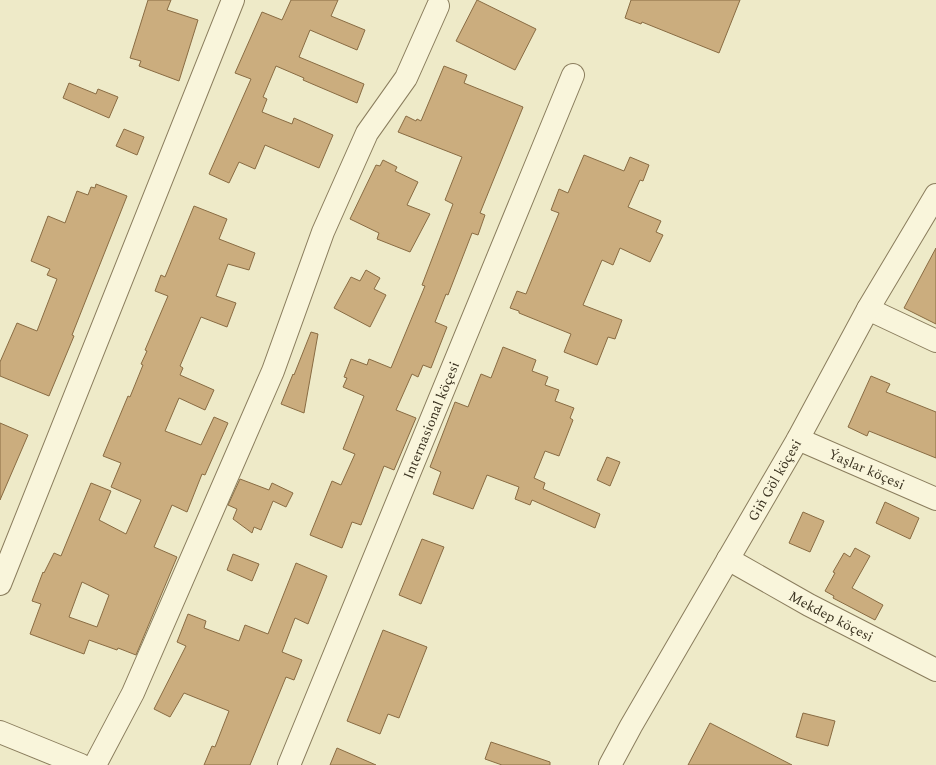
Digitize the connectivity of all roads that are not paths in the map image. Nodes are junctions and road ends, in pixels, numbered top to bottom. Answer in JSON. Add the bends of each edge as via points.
{"nodes":[{"id":1,"x":233,"y":0,"type":"edge"},
{"id":2,"x":438,"y":6,"type":"dead end"},
{"id":3,"x":573,"y":75,"type":"dead end"},
{"id":4,"x":935,"y":198,"type":"edge"},
{"id":5,"x":868,"y":309,"type":"junction"},
{"id":6,"x":936,"y":341,"type":"edge"},
{"id":7,"x":798,"y":439,"type":"junction"},
{"id":8,"x":936,"y":499,"type":"edge"},
{"id":9,"x":728,"y":559,"type":"junction"},
{"id":10,"x":0,"y":584,"type":"edge"},
{"id":11,"x":936,"y":670,"type":"edge"},
{"id":12,"x":0,"y":732,"type":"edge"},
{"id":13,"x":81,"y":765,"type":"edge"},
{"id":14,"x":95,"y":765,"type":"edge"},
{"id":15,"x":289,"y":765,"type":"edge"},
{"id":16,"x":610,"y":765,"type":"edge"}],
"edges":[{"from":1,"to":10,"type":"street"},
{"from":2,"to":14,"type":"street","via":[[406,78],[367,133],[323,232],[273,371],[133,693]]},
{"from":3,"to":15,"type":"street","name":"Internasional köçesi"},
{"from":4,"to":5,"type":"street","name":"Giň Göl köçesi"},
{"from":5,"to":6,"type":"street"},
{"from":5,"to":7,"type":"street","name":"Giň Göl köçesi"},
{"from":7,"to":8,"type":"street","name":"Ýaşlar köçesi"},
{"from":7,"to":9,"type":"street","name":"Giň Göl köçesi"},
{"from":9,"to":11,"type":"street","name":"Mekdep köçesi","via":[[809,605]]},
{"from":9,"to":16,"type":"street","name":"Giň Göl köçesi"},
{"from":12,"to":13,"type":"street"}]}
